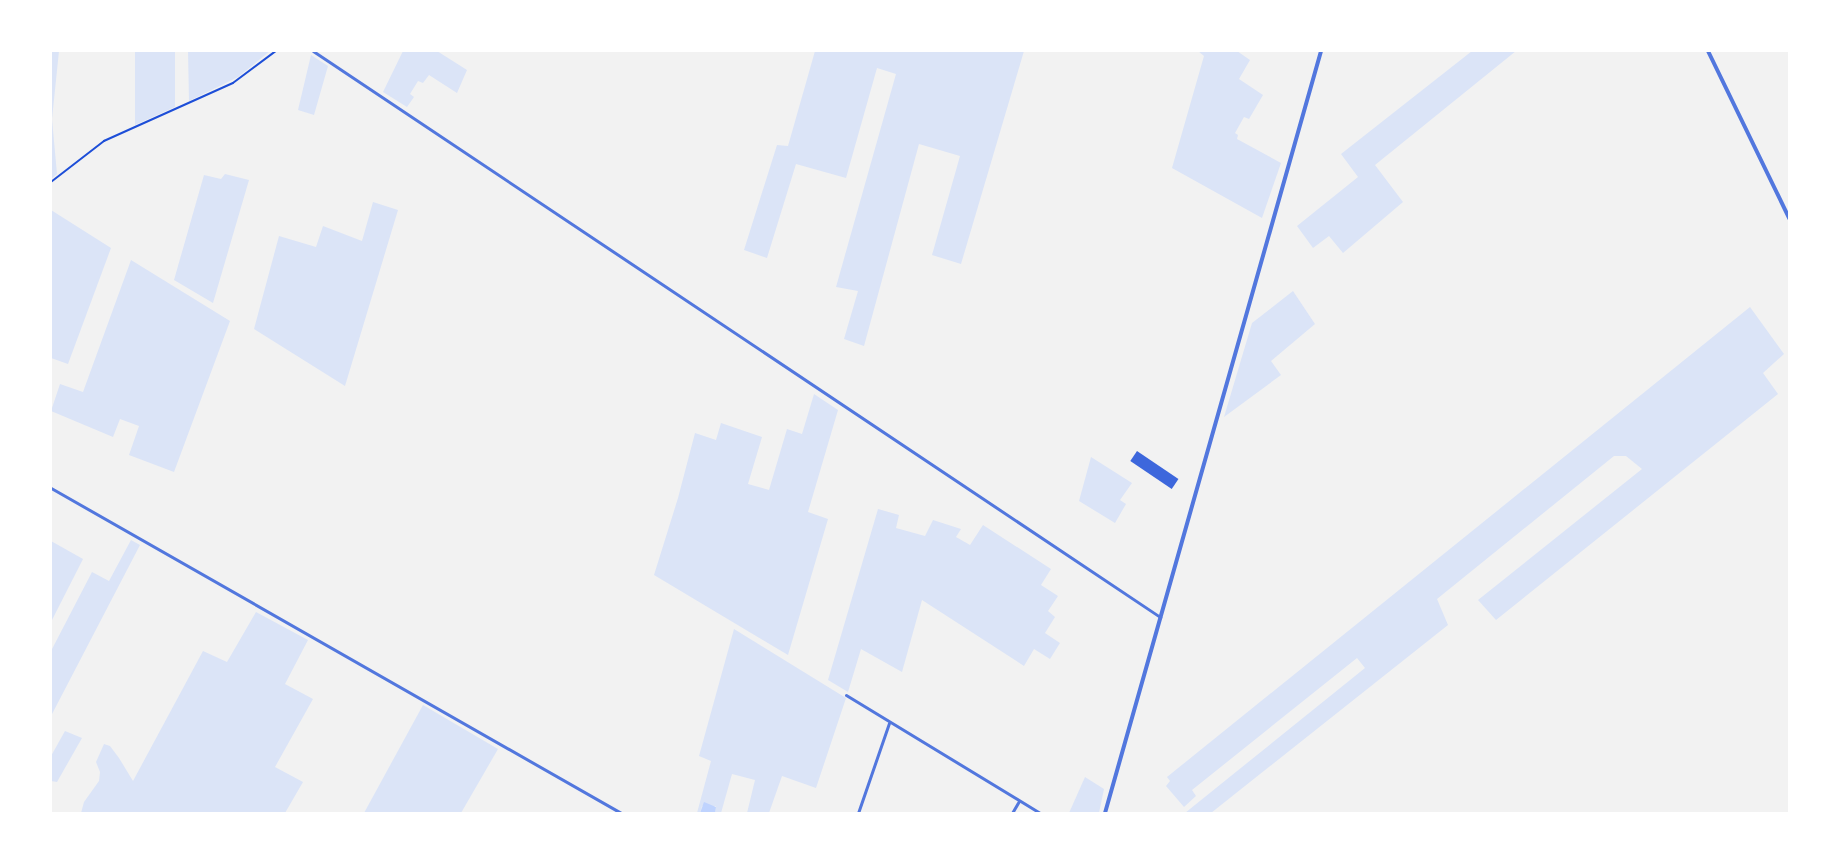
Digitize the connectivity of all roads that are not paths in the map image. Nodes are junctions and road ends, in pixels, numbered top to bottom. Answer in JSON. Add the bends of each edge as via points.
{"nodes":[{"id":1,"x":313,"y":51,"type":"edge"},
{"id":2,"x":1321,"y":51,"type":"edge"},
{"id":3,"x":1708,"y":51,"type":"edge"},
{"id":4,"x":1789,"y":218,"type":"edge"},
{"id":5,"x":51,"y":488,"type":"edge"},
{"id":6,"x":1160,"y":617,"type":"junction"},
{"id":7,"x":846,"y":695,"type":"dead end"},
{"id":8,"x":889,"y":723,"type":"junction"},
{"id":9,"x":1019,"y":801,"type":"junction"},
{"id":10,"x":621,"y":813,"type":"edge"},
{"id":11,"x":858,"y":813,"type":"edge"},
{"id":12,"x":1012,"y":813,"type":"edge"},
{"id":13,"x":1040,"y":813,"type":"edge"},
{"id":14,"x":1105,"y":813,"type":"edge"}],
"edges":[{"from":1,"to":6,"type":"street"},
{"from":2,"to":6,"type":"street"},
{"from":3,"to":4,"type":"street"},
{"from":5,"to":10,"type":"street"},
{"from":6,"to":14,"type":"street"},
{"from":7,"to":8,"type":"street"},
{"from":8,"to":9,"type":"street"},
{"from":8,"to":11,"type":"street"},
{"from":9,"to":12,"type":"street"},
{"from":9,"to":13,"type":"street"}]}
